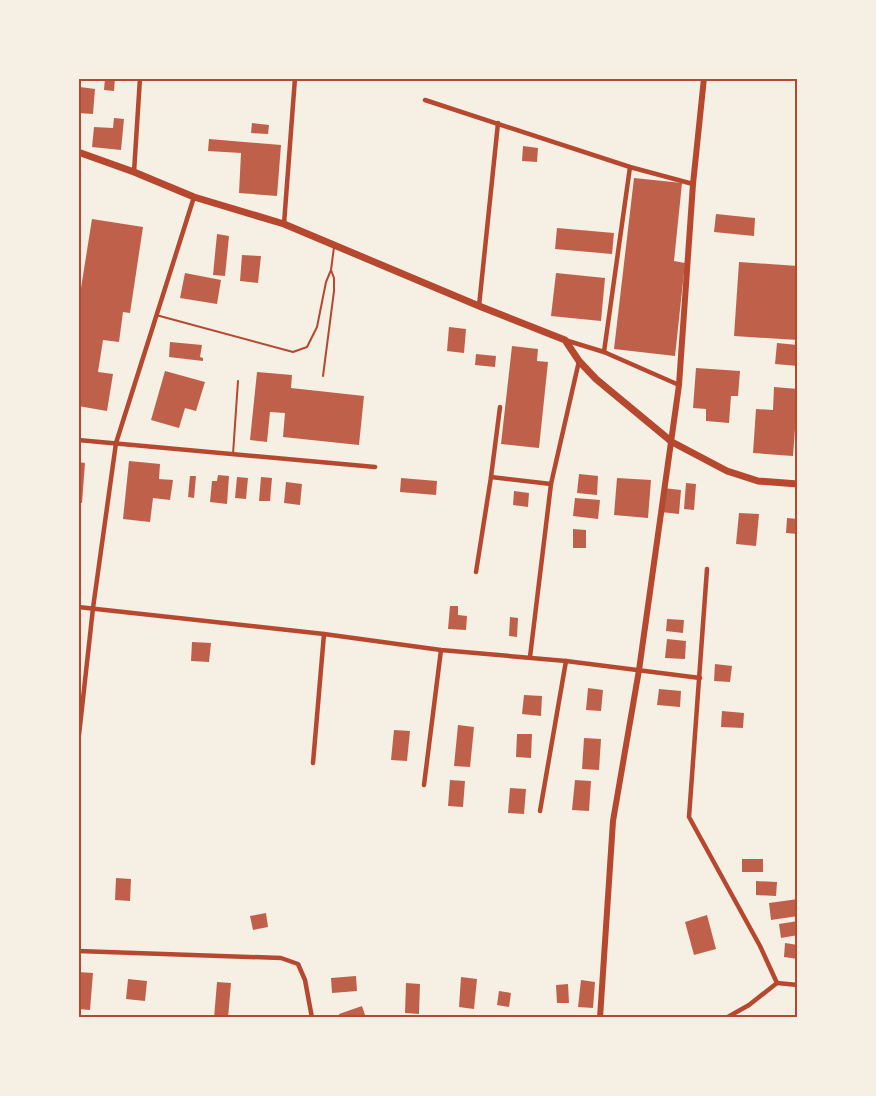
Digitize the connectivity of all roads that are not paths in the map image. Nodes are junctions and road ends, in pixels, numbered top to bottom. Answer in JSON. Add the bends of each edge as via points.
{"nodes":[{"id":1,"x":140,"y":78,"type":"edge"},
{"id":2,"x":295,"y":78,"type":"edge"},
{"id":3,"x":704,"y":78,"type":"edge"},
{"id":4,"x":424,"y":99,"type":"dead end"},
{"id":5,"x":498,"y":123,"type":"junction"},
{"id":6,"x":78,"y":152,"type":"edge"},
{"id":7,"x":630,"y":167,"type":"junction"},
{"id":8,"x":134,"y":172,"type":"junction"},
{"id":9,"x":693,"y":184,"type":"junction"},
{"id":10,"x":194,"y":197,"type":"junction"},
{"id":11,"x":284,"y":224,"type":"junction"},
{"id":12,"x":334,"y":245,"type":"junction"},
{"id":13,"x":331,"y":270,"type":"junction"},
{"id":14,"x":480,"y":306,"type":"junction"},
{"id":15,"x":156,"y":315,"type":"junction"},
{"id":16,"x":565,"y":340,"type":"junction"},
{"id":17,"x":604,"y":352,"type":"junction"},
{"id":18,"x":579,"y":362,"type":"junction"},
{"id":19,"x":323,"y":376,"type":"dead end"},
{"id":20,"x":238,"y":381,"type":"dead end"},
{"id":21,"x":679,"y":385,"type":"junction"},
{"id":22,"x":500,"y":407,"type":"dead end"},
{"id":23,"x":78,"y":440,"type":"edge"},
{"id":24,"x":672,"y":442,"type":"junction"},
{"id":25,"x":116,"y":443,"type":"junction"},
{"id":26,"x":233,"y":454,"type":"junction"},
{"id":27,"x":375,"y":468,"type":"dead end"},
{"id":28,"x":491,"y":477,"type":"junction"},
{"id":29,"x":551,"y":484,"type":"junction"},
{"id":30,"x":798,"y":484,"type":"edge"},
{"id":31,"x":707,"y":569,"type":"dead end"},
{"id":32,"x":476,"y":572,"type":"dead end"},
{"id":33,"x":78,"y":607,"type":"edge"},
{"id":34,"x":93,"y":608,"type":"junction"},
{"id":35,"x":324,"y":634,"type":"junction"},
{"id":36,"x":441,"y":650,"type":"junction"},
{"id":37,"x":530,"y":657,"type":"junction"},
{"id":38,"x":566,"y":661,"type":"junction"},
{"id":39,"x":639,"y":670,"type":"junction"},
{"id":40,"x":700,"y":678,"type":"junction"},
{"id":41,"x":78,"y":736,"type":"edge"},
{"id":42,"x":313,"y":763,"type":"dead end"},
{"id":43,"x":424,"y":785,"type":"dead end"},
{"id":44,"x":540,"y":811,"type":"dead end"},
{"id":45,"x":78,"y":951,"type":"edge"},
{"id":46,"x":777,"y":983,"type":"junction"},
{"id":47,"x":798,"y":985,"type":"edge"},
{"id":48,"x":312,"y":1018,"type":"edge"},
{"id":49,"x":600,"y":1018,"type":"edge"},
{"id":50,"x":726,"y":1018,"type":"edge"}],
"edges":[{"from":1,"to":8,"type":"street"},
{"from":2,"to":11,"type":"street"},
{"from":3,"to":9,"type":"street"},
{"from":4,"to":5,"type":"street"},
{"from":5,"to":7,"type":"street"},
{"from":5,"to":14,"type":"street"},
{"from":6,"to":8,"type":"main road"},
{"from":7,"to":9,"type":"street"},
{"from":7,"to":17,"type":"street"},
{"from":8,"to":10,"type":"main road"},
{"from":9,"to":21,"type":"street"},
{"from":10,"to":11,"type":"main road"},
{"from":10,"to":15,"type":"street"},
{"from":11,"to":12,"type":"main road"},
{"from":12,"to":13,"type":"lane"},
{"from":12,"to":14,"type":"main road"},
{"from":13,"to":15,"type":"lane","via":[[317,327],[307,347],[293,352]]},
{"from":13,"to":19,"type":"lane","via":[[334,291]]},
{"from":14,"to":16,"type":"main road"},
{"from":15,"to":25,"type":"street"},
{"from":16,"to":17,"type":"street"},
{"from":16,"to":18,"type":"main road"},
{"from":17,"to":21,"type":"street"},
{"from":18,"to":24,"type":"main road"},
{"from":18,"to":29,"type":"street"},
{"from":20,"to":26,"type":"lane"},
{"from":21,"to":24,"type":"street"},
{"from":22,"to":28,"type":"street"},
{"from":23,"to":25,"type":"street"},
{"from":24,"to":30,"type":"main road","via":[[727,471],[758,481]]},
{"from":24,"to":39,"type":"street"},
{"from":25,"to":26,"type":"street"},
{"from":25,"to":34,"type":"street"},
{"from":26,"to":27,"type":"street"},
{"from":28,"to":29,"type":"street"},
{"from":28,"to":32,"type":"street"},
{"from":29,"to":37,"type":"street"},
{"from":31,"to":40,"type":"street"},
{"from":33,"to":34,"type":"street"},
{"from":34,"to":35,"type":"street"},
{"from":34,"to":41,"type":"street"},
{"from":35,"to":36,"type":"street"},
{"from":35,"to":42,"type":"street"},
{"from":36,"to":37,"type":"street"},
{"from":36,"to":43,"type":"street"},
{"from":37,"to":38,"type":"street"},
{"from":38,"to":39,"type":"street"},
{"from":38,"to":44,"type":"street"},
{"from":39,"to":40,"type":"street"},
{"from":39,"to":49,"type":"street","via":[[613,821]]},
{"from":40,"to":46,"type":"street","via":[[689,818]]},
{"from":45,"to":48,"type":"street","via":[[282,958],[298,964]]},
{"from":46,"to":47,"type":"street"},
{"from":46,"to":50,"type":"street"}]}
